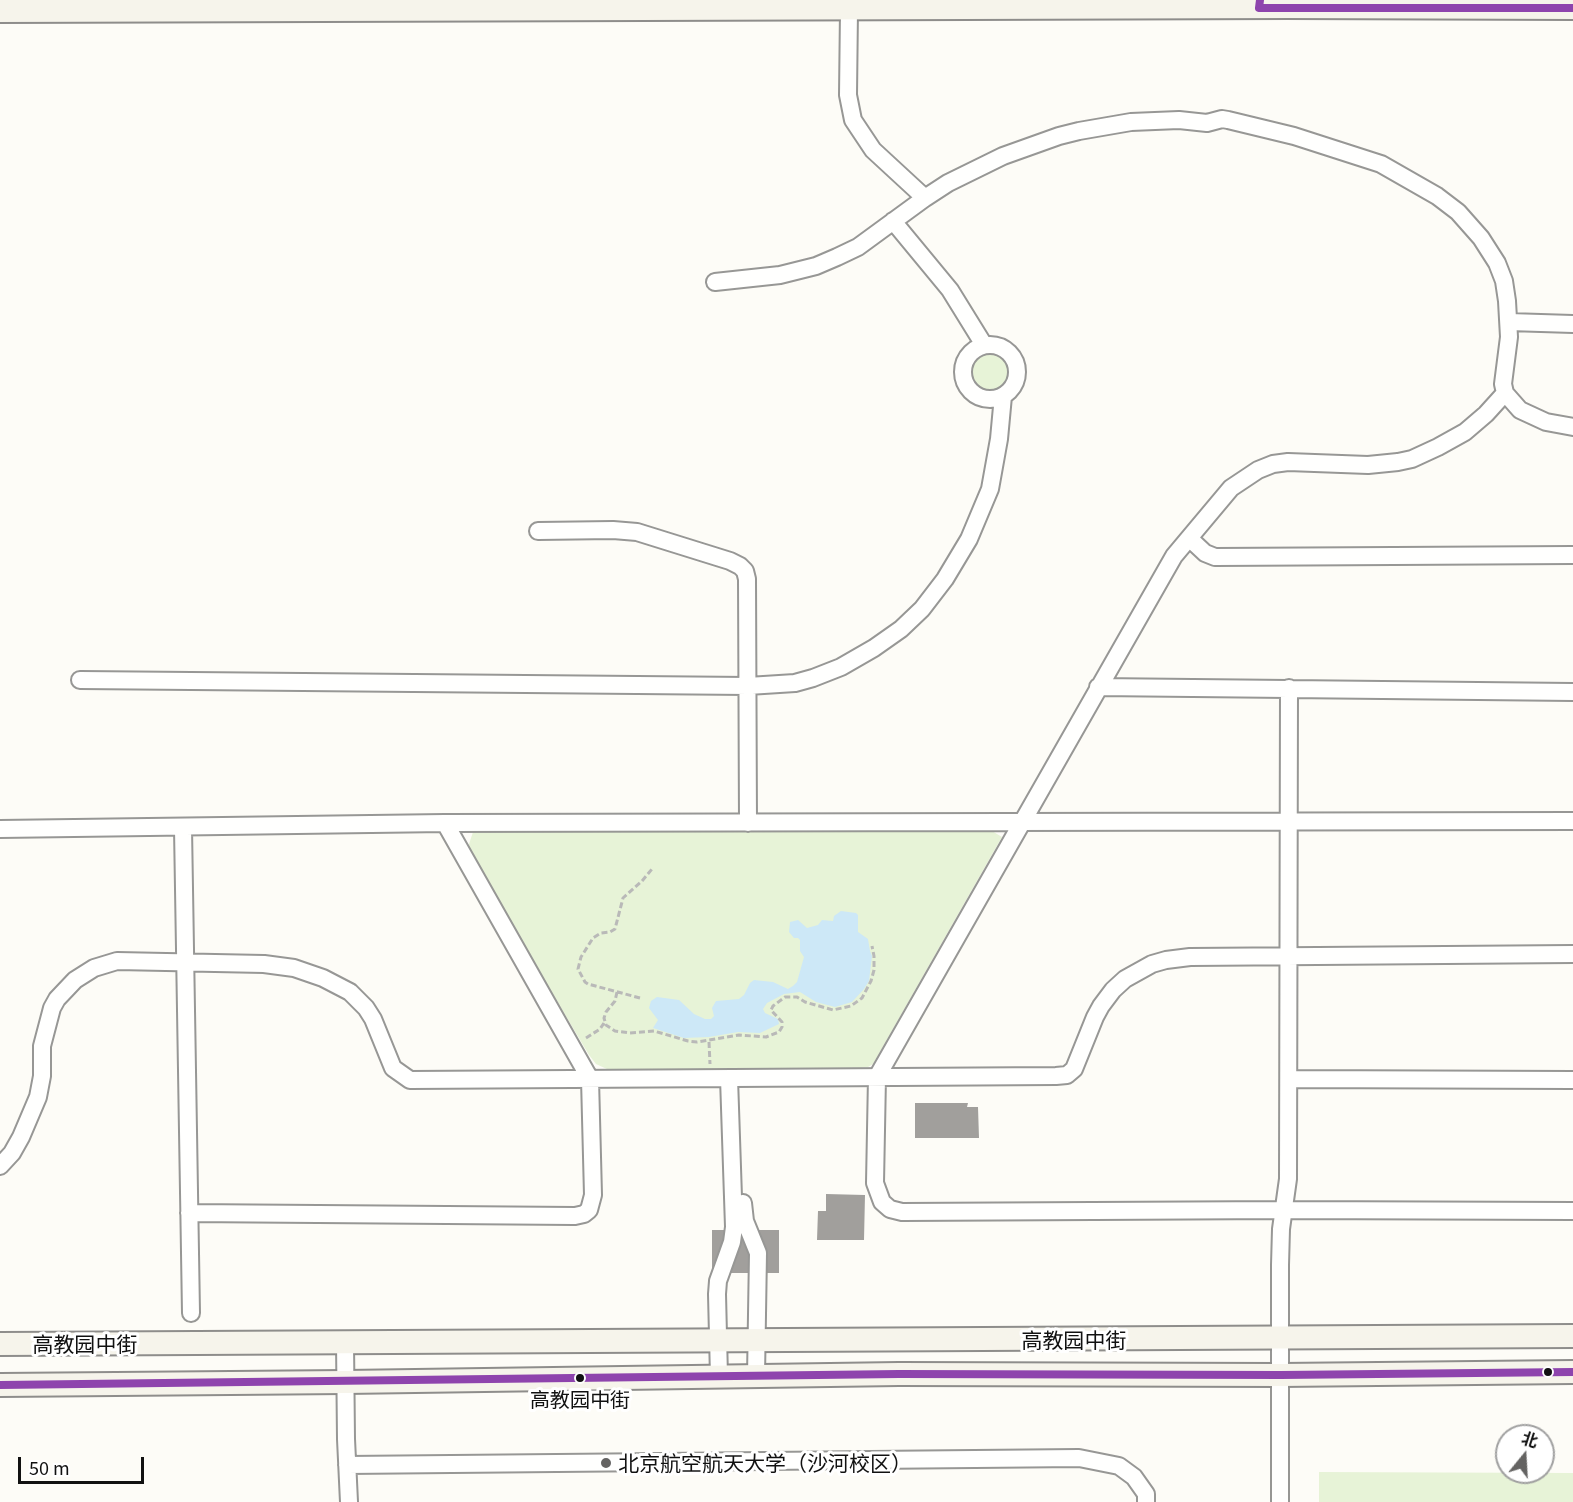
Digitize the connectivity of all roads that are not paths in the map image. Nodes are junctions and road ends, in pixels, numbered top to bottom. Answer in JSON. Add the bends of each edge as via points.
{"nodes":[{"id":1,"x":1259,"y":4,"type":"edge"},
{"id":2,"x":1286,"y":4,"type":"edge"},
{"id":3,"x":1573,"y":8,"type":"edge"},
{"id":4,"x":849,"y":10,"type":"junction"},
{"id":5,"x":0,"y":11,"type":"edge"},
{"id":6,"x":925,"y":198,"type":"junction"},
{"id":7,"x":893,"y":221,"type":"junction"},
{"id":8,"x":715,"y":282,"type":"dead end"},
{"id":9,"x":1509,"y":322,"type":"junction"},
{"id":10,"x":1573,"y":324,"type":"edge"},
{"id":11,"x":984,"y":345,"type":"junction"},
{"id":12,"x":1505,"y":393,"type":"junction"},
{"id":13,"x":1003,"y":396,"type":"junction"},
{"id":14,"x":1573,"y":427,"type":"edge"},
{"id":15,"x":538,"y":531,"type":"dead end"},
{"id":16,"x":1189,"y":538,"type":"junction"},
{"id":17,"x":1573,"y":555,"type":"edge"},
{"id":18,"x":80,"y":680,"type":"dead end"},
{"id":19,"x":748,"y":686,"type":"junction"},
{"id":20,"x":1098,"y":687,"type":"junction"},
{"id":21,"x":1289,"y":688,"type":"junction"},
{"id":22,"x":1573,"y":692,"type":"edge"},
{"id":23,"x":1573,"y":820,"type":"edge"},
{"id":24,"x":1022,"y":821,"type":"junction"},
{"id":25,"x":1289,"y":822,"type":"junction"},
{"id":26,"x":748,"y":823,"type":"junction"},
{"id":27,"x":445,"y":824,"type":"junction"},
{"id":28,"x":183,"y":828,"type":"junction"},
{"id":29,"x":0,"y":829,"type":"edge"},
{"id":30,"x":1573,"y":954,"type":"edge"},
{"id":31,"x":1289,"y":956,"type":"junction"},
{"id":32,"x":184,"y":962,"type":"junction"},
{"id":33,"x":877,"y":1077,"type":"junction"},
{"id":34,"x":727,"y":1078,"type":"junction"},
{"id":35,"x":590,"y":1079,"type":"junction"},
{"id":36,"x":1289,"y":1079,"type":"junction"},
{"id":37,"x":1573,"y":1080,"type":"edge"},
{"id":38,"x":0,"y":1166,"type":"edge"},
{"id":39,"x":1284,"y":1210,"type":"junction"},
{"id":40,"x":1573,"y":1211,"type":"edge"},
{"id":41,"x":189,"y":1213,"type":"junction"},
{"id":42,"x":191,"y":1313,"type":"dead end"},
{"id":43,"x":1573,"y":1336,"type":"edge"},
{"id":44,"x":1281,"y":1339,"type":"junction"},
{"id":45,"x":717,"y":1341,"type":"junction"},
{"id":46,"x":756,"y":1341,"type":"junction"},
{"id":47,"x":345,"y":1342,"type":"junction"},
{"id":48,"x":0,"y":1344,"type":"edge"},
{"id":49,"x":1573,"y":1372,"type":"edge"},
{"id":50,"x":1281,"y":1375,"type":"junction"},
{"id":51,"x":756,"y":1376,"type":"junction"},
{"id":52,"x":719,"y":1377,"type":"junction"},
{"id":53,"x":346,"y":1382,"type":"junction"},
{"id":54,"x":0,"y":1385,"type":"edge"},
{"id":55,"x":347,"y":1465,"type":"junction"},
{"id":56,"x":349,"y":1502,"type":"edge"},
{"id":57,"x":1146,"y":1502,"type":"edge"},
{"id":58,"x":1280,"y":1502,"type":"edge"}],
"edges":[{"from":1,"to":2,"type":"main road"},
{"from":1,"to":4,"type":"main road"},
{"from":2,"to":3,"type":"main road"},
{"from":4,"to":5,"type":"main road"},
{"from":4,"to":6,"type":"street","via":[[848,95],[853,120],[873,150]]},
{"from":6,"to":7,"type":"street"},
{"from":6,"to":9,"type":"street","via":[[1003,156],[1079,131],[1165,120],[1238,122],[1372,161],[1444,201],[1472,225],[1497,263],[1504,281]]},
{"from":7,"to":8,"type":"street","via":[[858,247],[816,266],[769,277]]},
{"from":7,"to":11,"type":"street","via":[[950,290]]},
{"from":9,"to":10,"type":"street"},
{"from":9,"to":12,"type":"street"},
{"from":11,"to":13,"type":"street","via":[[1005,349],[1016,364],[1016,382]]},
{"from":11,"to":13,"type":"street","via":[[966,358],[964,383],[976,396]]},
{"from":12,"to":14,"type":"street","via":[[1520,410],[1546,422]]},
{"from":12,"to":16,"type":"street","via":[[1465,432],[1412,459],[1368,465],[1288,462],[1258,470],[1231,488]]},
{"from":13,"to":19,"type":"street","via":[[994,471],[985,504],[962,551],[922,609],[901,629],[841,667],[795,683]]},
{"from":15,"to":19,"type":"street","via":[[630,531],[740,566],[747,579]]},
{"from":16,"to":17,"type":"street","via":[[1215,557]]},
{"from":16,"to":20,"type":"street","via":[[1164,571]]},
{"from":18,"to":19,"type":"street"},
{"from":19,"to":26,"type":"street"},
{"from":20,"to":21,"type":"street"},
{"from":20,"to":24,"type":"street"},
{"from":21,"to":22,"type":"street"},
{"from":21,"to":25,"type":"street"},
{"from":23,"to":25,"type":"street"},
{"from":24,"to":25,"type":"street"},
{"from":24,"to":26,"type":"street"},
{"from":24,"to":33,"type":"street"},
{"from":25,"to":31,"type":"street"},
{"from":26,"to":27,"type":"street"},
{"from":27,"to":28,"type":"street"},
{"from":27,"to":35,"type":"street"},
{"from":28,"to":29,"type":"street"},
{"from":28,"to":32,"type":"street"},
{"from":30,"to":31,"type":"street"},
{"from":31,"to":33,"type":"street","via":[[1190,957],[1146,967],[1125,979],[1101,1006],[1077,1064],[1067,1075]]},
{"from":31,"to":36,"type":"street"},
{"from":32,"to":35,"type":"street","via":[[278,965],[331,981],[366,1008],[393,1068],[410,1080]]},
{"from":32,"to":38,"type":"street","via":[[117,961],[94,968],[66,988],[47,1021],[38,1097],[21,1137]]},
{"from":32,"to":41,"type":"street"},
{"from":33,"to":34,"type":"street"},
{"from":33,"to":39,"type":"street","via":[[874,1183],[882,1202],[896,1211]]},
{"from":34,"to":35,"type":"street"},
{"from":34,"to":45,"type":"street","via":[[734,1227],[718,1281]]},
{"from":34,"to":46,"type":"street","via":[[743,1213],[758,1253]]},
{"from":35,"to":41,"type":"street","via":[[593,1195],[584,1214]]},
{"from":36,"to":37,"type":"street"},
{"from":36,"to":39,"type":"street"},
{"from":39,"to":40,"type":"street"},
{"from":39,"to":44,"type":"street"},
{"from":41,"to":42,"type":"street"},
{"from":43,"to":44,"type":"main road","name":"高教园中街"},
{"from":44,"to":46,"type":"main road","name":"高教园中街"},
{"from":44,"to":50,"type":"street"},
{"from":45,"to":46,"type":"main road","name":"高教园中街"},
{"from":45,"to":47,"type":"main road","name":"高教园中街"},
{"from":45,"to":52,"type":"street"},
{"from":46,"to":51,"type":"street"},
{"from":47,"to":48,"type":"main road","name":"高教园中街"},
{"from":47,"to":53,"type":"street"},
{"from":49,"to":50,"type":"main road","name":"高教园中街"},
{"from":50,"to":51,"type":"main road","name":"高教园中街"},
{"from":50,"to":58,"type":"street"},
{"from":51,"to":52,"type":"main road","name":"高教园中街"},
{"from":52,"to":53,"type":"main road","name":"高教园中街"},
{"from":53,"to":54,"type":"main road","name":"高教园中街"},
{"from":53,"to":55,"type":"street"},
{"from":55,"to":56,"type":"street"},
{"from":55,"to":57,"type":"street","via":[[1079,1458],[1119,1466],[1134,1477],[1146,1494]]}]}
